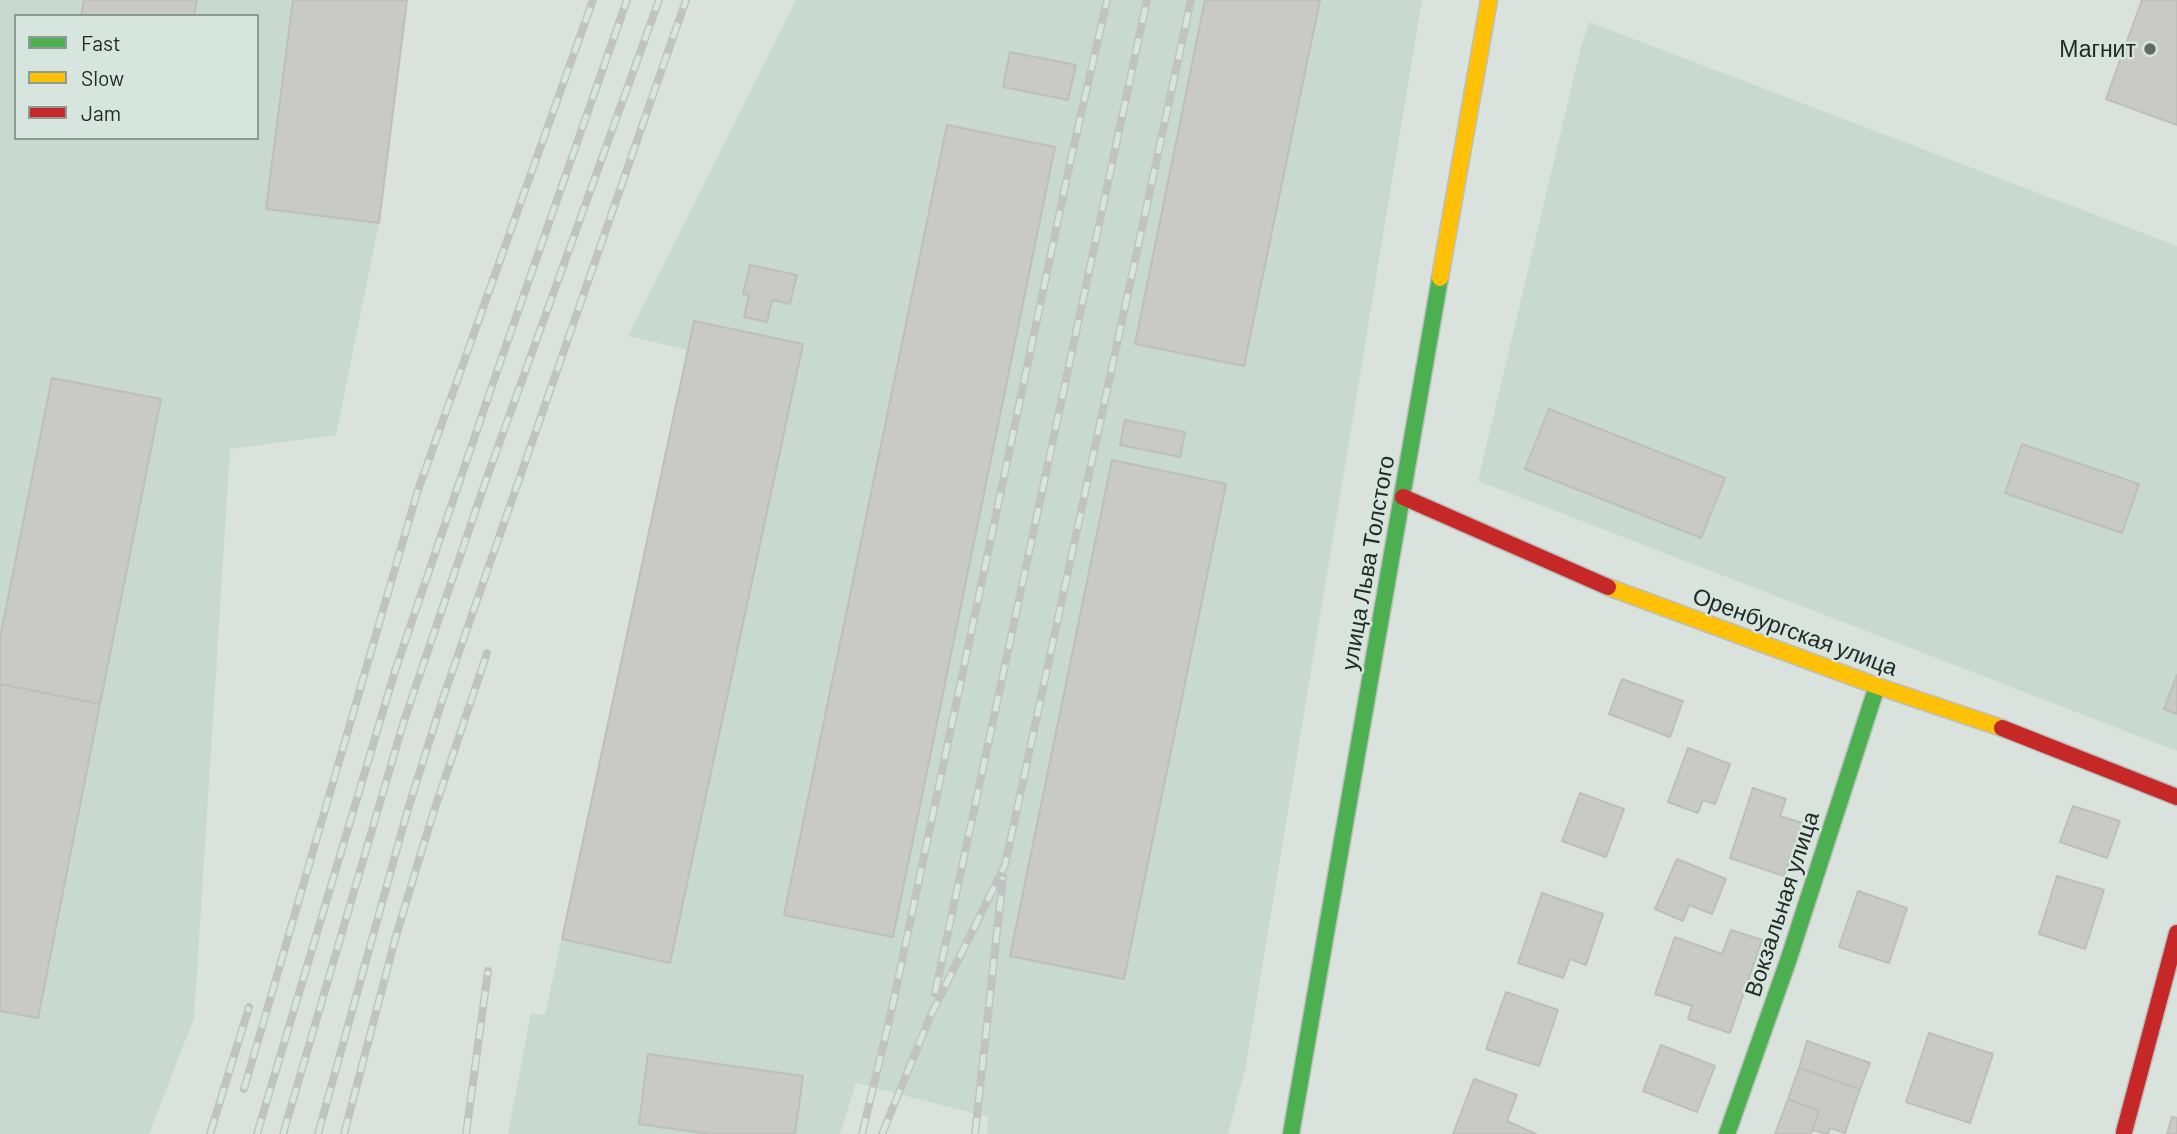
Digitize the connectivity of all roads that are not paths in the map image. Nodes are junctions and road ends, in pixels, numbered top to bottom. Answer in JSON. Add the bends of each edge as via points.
{"nodes":[{"id":1,"x":1489,"y":0,"type":"edge"},
{"id":2,"x":1403,"y":497,"type":"junction"},
{"id":3,"x":1877,"y":686,"type":"junction"},
{"id":4,"x":2177,"y":797,"type":"edge"},
{"id":5,"x":2177,"y":933,"type":"edge"},
{"id":6,"x":2124,"y":1132,"type":"edge"},
{"id":7,"x":1291,"y":1134,"type":"edge"},
{"id":8,"x":1727,"y":1134,"type":"edge"}],
"edges":[{"from":1,"to":2,"type":"street","name":"улица Льва Толстого"},
{"from":2,"to":3,"type":"street","name":"Оренбургская улица","via":[[1594,582]]},
{"from":2,"to":7,"type":"street","name":"улица Льва Толстого"},
{"from":3,"to":4,"type":"street","name":"Оренбургская улица","via":[[2017,733]]},
{"from":3,"to":8,"type":"street","name":"Вокзальная улица"},
{"from":5,"to":6,"type":"street"}]}
